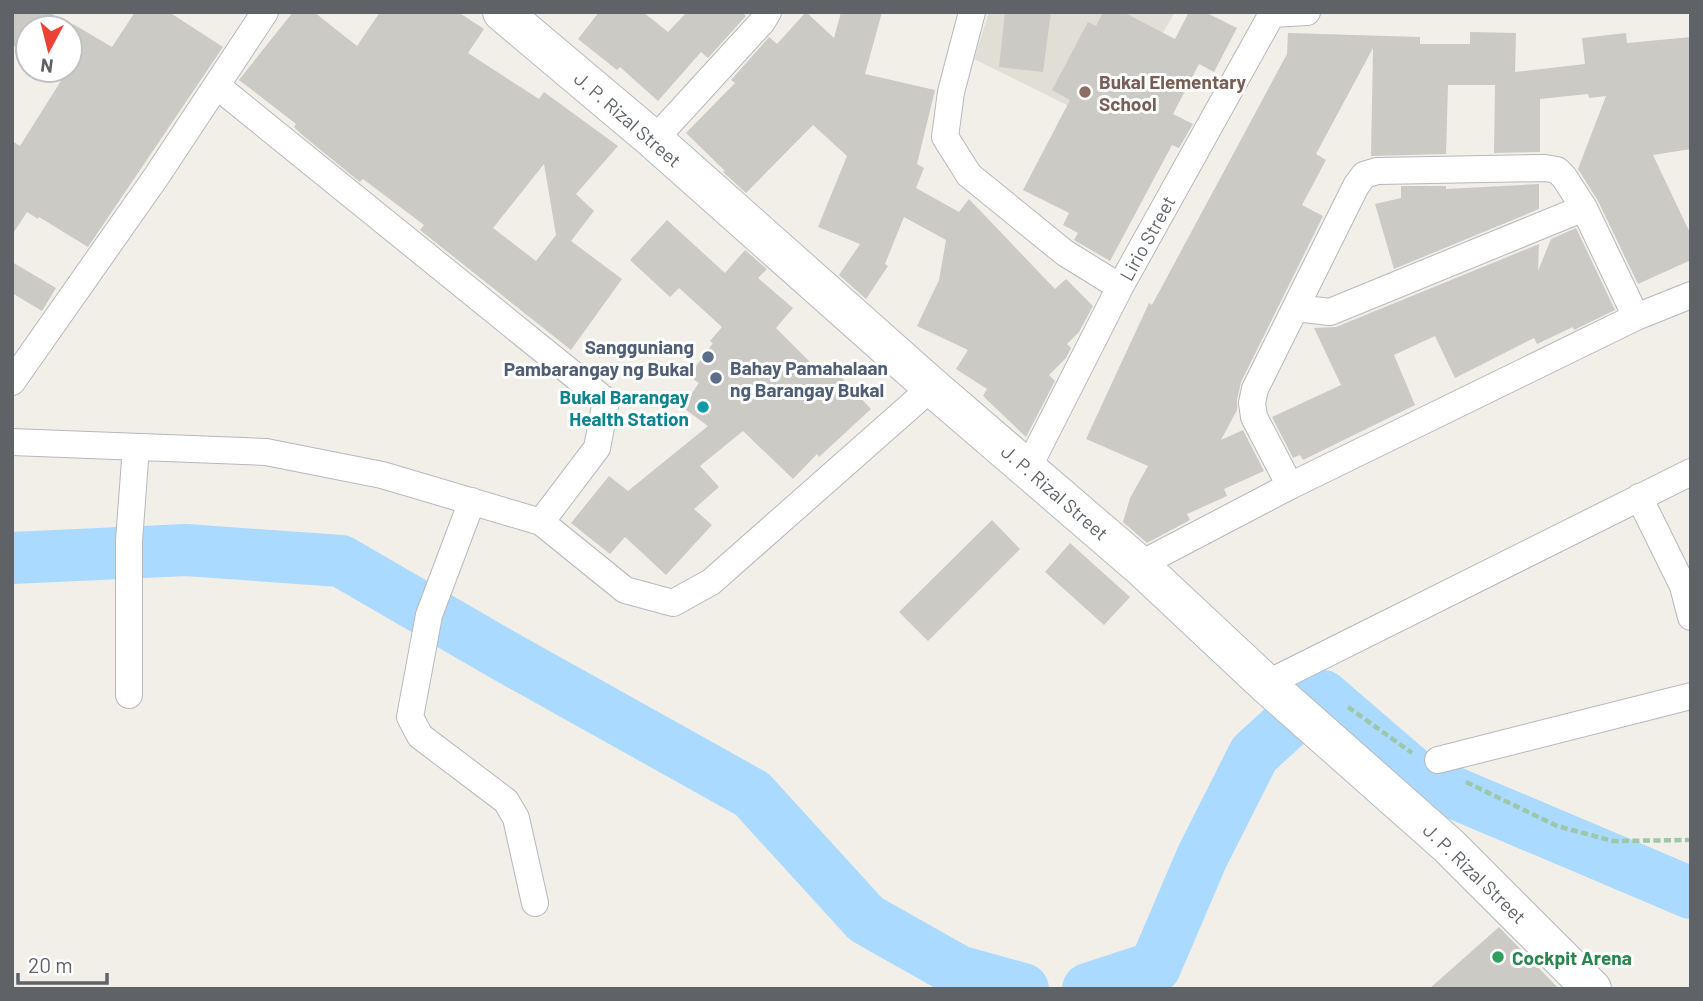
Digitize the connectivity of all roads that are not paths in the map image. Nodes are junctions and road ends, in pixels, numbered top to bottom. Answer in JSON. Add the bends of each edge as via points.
{"nodes":[{"id":1,"x":265,"y":12,"type":"edge"},
{"id":2,"x":502,"y":12,"type":"edge"},
{"id":3,"x":768,"y":12,"type":"edge"},
{"id":4,"x":972,"y":12,"type":"edge"},
{"id":5,"x":1307,"y":12,"type":"edge"},
{"id":6,"x":1272,"y":13,"type":"edge"},
{"id":7,"x":217,"y":86,"type":"junction"},
{"id":8,"x":654,"y":140,"type":"junction"},
{"id":9,"x":1584,"y":208,"type":"junction"},
{"id":10,"x":1121,"y":287,"type":"junction"},
{"id":11,"x":1691,"y":295,"type":"edge"},
{"id":12,"x":1296,"y":308,"type":"junction"},
{"id":13,"x":1636,"y":317,"type":"junction"},
{"id":14,"x":12,"y":382,"type":"edge"},
{"id":15,"x":932,"y":387,"type":"junction"},
{"id":16,"x":12,"y":442,"type":"edge"},
{"id":17,"x":136,"y":447,"type":"junction"},
{"id":18,"x":1028,"y":468,"type":"junction"},
{"id":19,"x":1691,"y":472,"type":"edge"},
{"id":20,"x":1290,"y":486,"type":"junction"},
{"id":21,"x":1639,"y":497,"type":"junction"},
{"id":22,"x":472,"y":501,"type":"junction"},
{"id":23,"x":541,"y":522,"type":"junction"},
{"id":24,"x":1139,"y":565,"type":"junction"},
{"id":25,"x":1691,"y":617,"type":"edge"},
{"id":26,"x":1266,"y":684,"type":"junction"},
{"id":27,"x":129,"y":695,"type":"dead end"},
{"id":28,"x":1691,"y":696,"type":"edge"},
{"id":29,"x":1438,"y":760,"type":"dead end"},
{"id":30,"x":535,"y":903,"type":"dead end"},
{"id":31,"x":1592,"y":989,"type":"edge"}],
"edges":[{"from":1,"to":7,"type":"street"},
{"from":2,"to":8,"type":"main road","name":"J. P. Rizal Street"},
{"from":3,"to":8,"type":"street"},
{"from":4,"to":10,"type":"street","via":[[951,92],[945,138],[969,176],[1065,253]]},
{"from":5,"to":6,"type":"street"},
{"from":6,"to":10,"type":"street","name":"Lirio Street"},
{"from":7,"to":14,"type":"street"},
{"from":7,"to":23,"type":"street","via":[[606,401],[597,448]]},
{"from":8,"to":15,"type":"main road","name":"J. P. Rizal Street"},
{"from":9,"to":12,"type":"street","via":[[1331,312]]},
{"from":9,"to":12,"type":"street","via":[[1564,177],[1545,168],[1364,175]]},
{"from":9,"to":13,"type":"street"},
{"from":10,"to":18,"type":"street","name":"Lirio Street"},
{"from":11,"to":13,"type":"street"},
{"from":12,"to":20,"type":"street","via":[[1252,403],[1254,417]]},
{"from":13,"to":20,"type":"street"},
{"from":15,"to":18,"type":"main road","name":"J. P. Rizal Street"},
{"from":15,"to":23,"type":"street","via":[[711,582],[673,603],[625,590]]},
{"from":16,"to":17,"type":"street"},
{"from":17,"to":22,"type":"street","via":[[266,452],[382,475]]},
{"from":17,"to":27,"type":"street","via":[[129,541]]},
{"from":18,"to":24,"type":"main road","name":"J. P. Rizal Street"},
{"from":19,"to":21,"type":"street"},
{"from":20,"to":24,"type":"street"},
{"from":21,"to":25,"type":"street","via":[[1683,586]]},
{"from":21,"to":26,"type":"street"},
{"from":22,"to":23,"type":"street"},
{"from":22,"to":30,"type":"street","via":[[433,606],[410,718],[420,736],[506,801],[516,818]]},
{"from":24,"to":26,"type":"main road","name":"J. P. Rizal Street"},
{"from":26,"to":31,"type":"main road","name":"J. P. Rizal Street","via":[[1450,846]]},
{"from":28,"to":29,"type":"street"}]}
